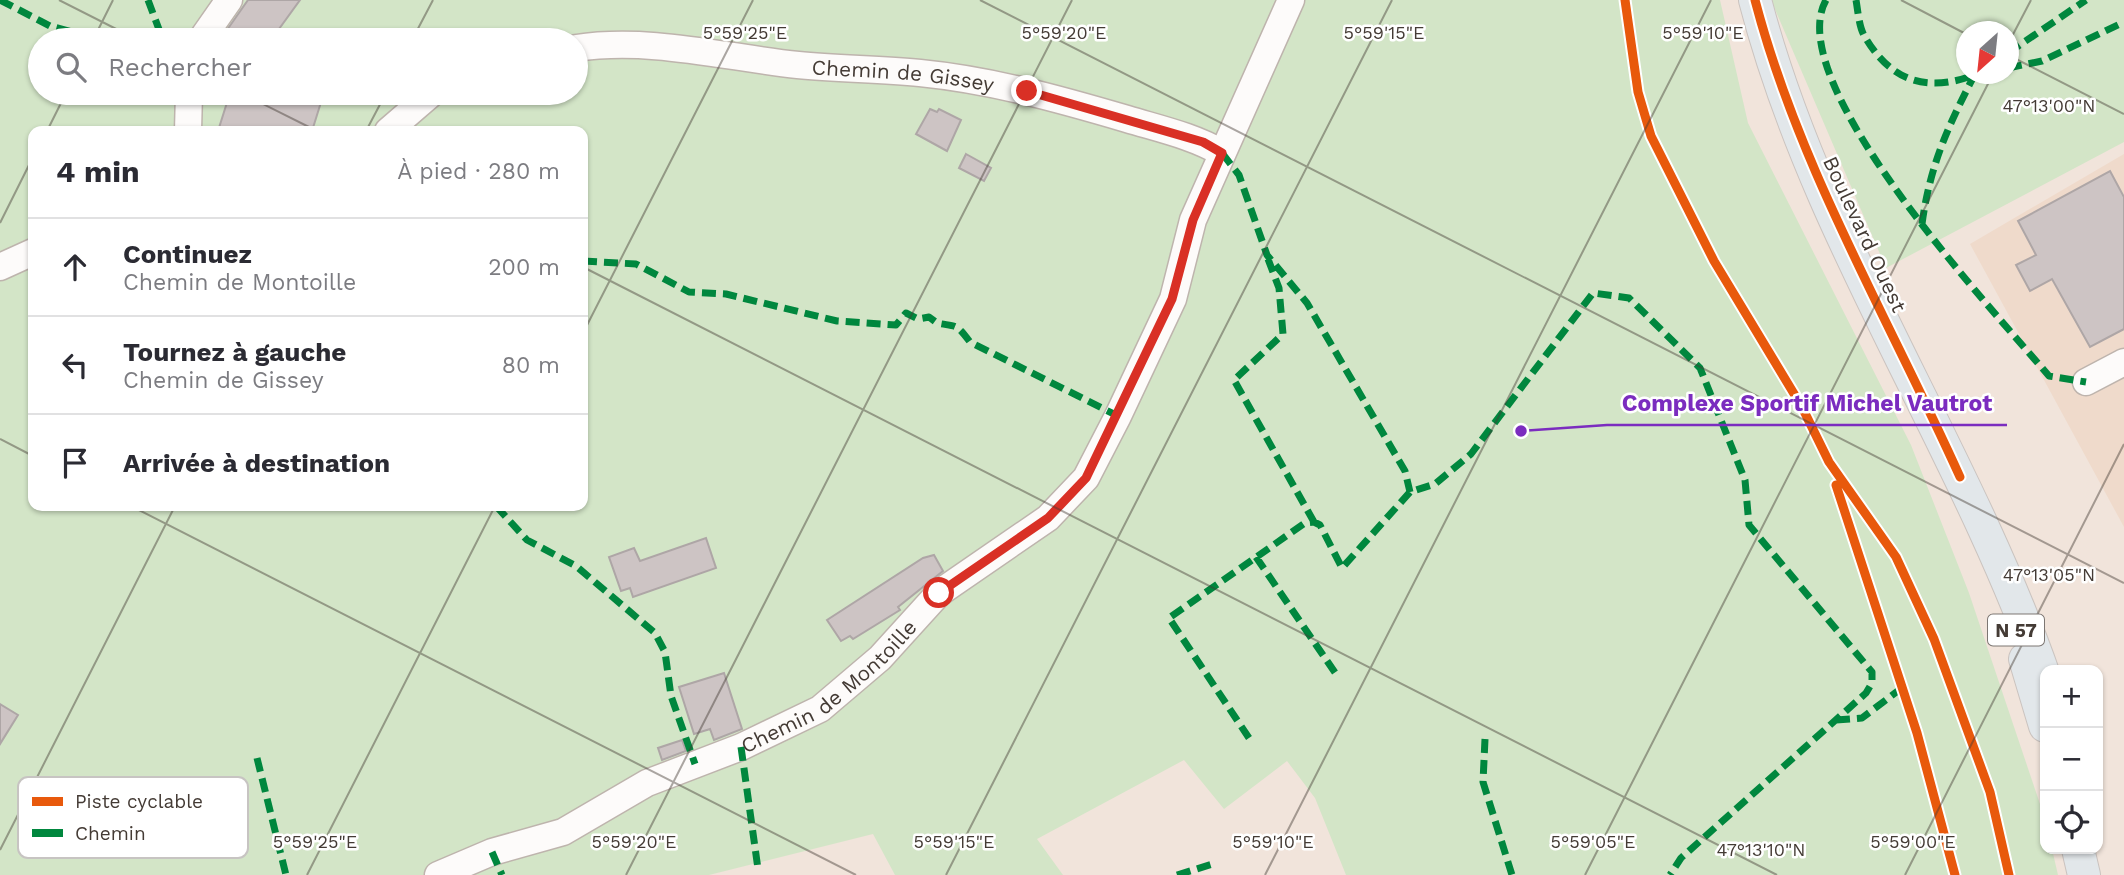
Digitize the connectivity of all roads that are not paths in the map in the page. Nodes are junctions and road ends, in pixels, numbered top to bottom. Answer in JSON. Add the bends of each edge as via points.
{"nodes":[{"id":1,"x":229,"y":0,"type":"edge"},
{"id":2,"x":1291,"y":0,"type":"edge"},
{"id":3,"x":1755,"y":0,"type":"edge"},
{"id":4,"x":209,"y":28,"type":"edge"},
{"id":5,"x":588,"y":46,"type":"edge"},
{"id":6,"x":189,"y":105,"type":"edge"},
{"id":7,"x":418,"y":105,"type":"edge"},
{"id":8,"x":188,"y":126,"type":"edge"},
{"id":9,"x":393,"y":126,"type":"edge"},
{"id":10,"x":1222,"y":153,"type":"junction"},
{"id":11,"x":28,"y":254,"type":"edge"},
{"id":12,"x":0,"y":267,"type":"edge"},
{"id":13,"x":2124,"y":362,"type":"edge"},
{"id":14,"x":2086,"y":382,"type":"dead end"},
{"id":15,"x":1985,"y":534,"type":"junction"},
{"id":16,"x":2040,"y":666,"type":"edge"},
{"id":17,"x":2040,"y":710,"type":"edge"},
{"id":18,"x":2079,"y":854,"type":"edge"},
{"id":19,"x":2095,"y":854,"type":"edge"},
{"id":20,"x":438,"y":875,"type":"edge"},
{"id":21,"x":2084,"y":875,"type":"edge"},
{"id":22,"x":2100,"y":875,"type":"edge"}],
"edges":[{"from":1,"to":4,"type":"street"},
{"from":2,"to":10,"type":"street","name":"Chemin de Montoille"},
{"from":3,"to":15,"type":"main road","name":"Boulevard Ouest","number":"N 57","via":[[1777,74],[1824,191]]},
{"from":5,"to":10,"type":"street","name":"Chemin de Gissey","via":[[688,48],[797,65],[975,81],[1129,120],[1203,142]]},
{"from":6,"to":8,"type":"street"},
{"from":7,"to":9,"type":"street"},
{"from":10,"to":20,"type":"street","name":"Chemin de Montoille","via":[[1193,220],[1172,299],[1118,416],[1086,478],[1048,518],[939,593],[880,658],[820,709],[741,747],[647,783],[563,832],[492,852]]},
{"from":11,"to":12,"type":"street"},
{"from":13,"to":14,"type":"street"},
{"from":15,"to":16,"type":"main road","name":"Boulevard Ouest","number":"N 57"},
{"from":15,"to":17,"type":"main road","name":"Boulevard Ouest","number":"N 57"},
{"from":18,"to":21,"type":"main road"},
{"from":19,"to":22,"type":"main road"}]}
